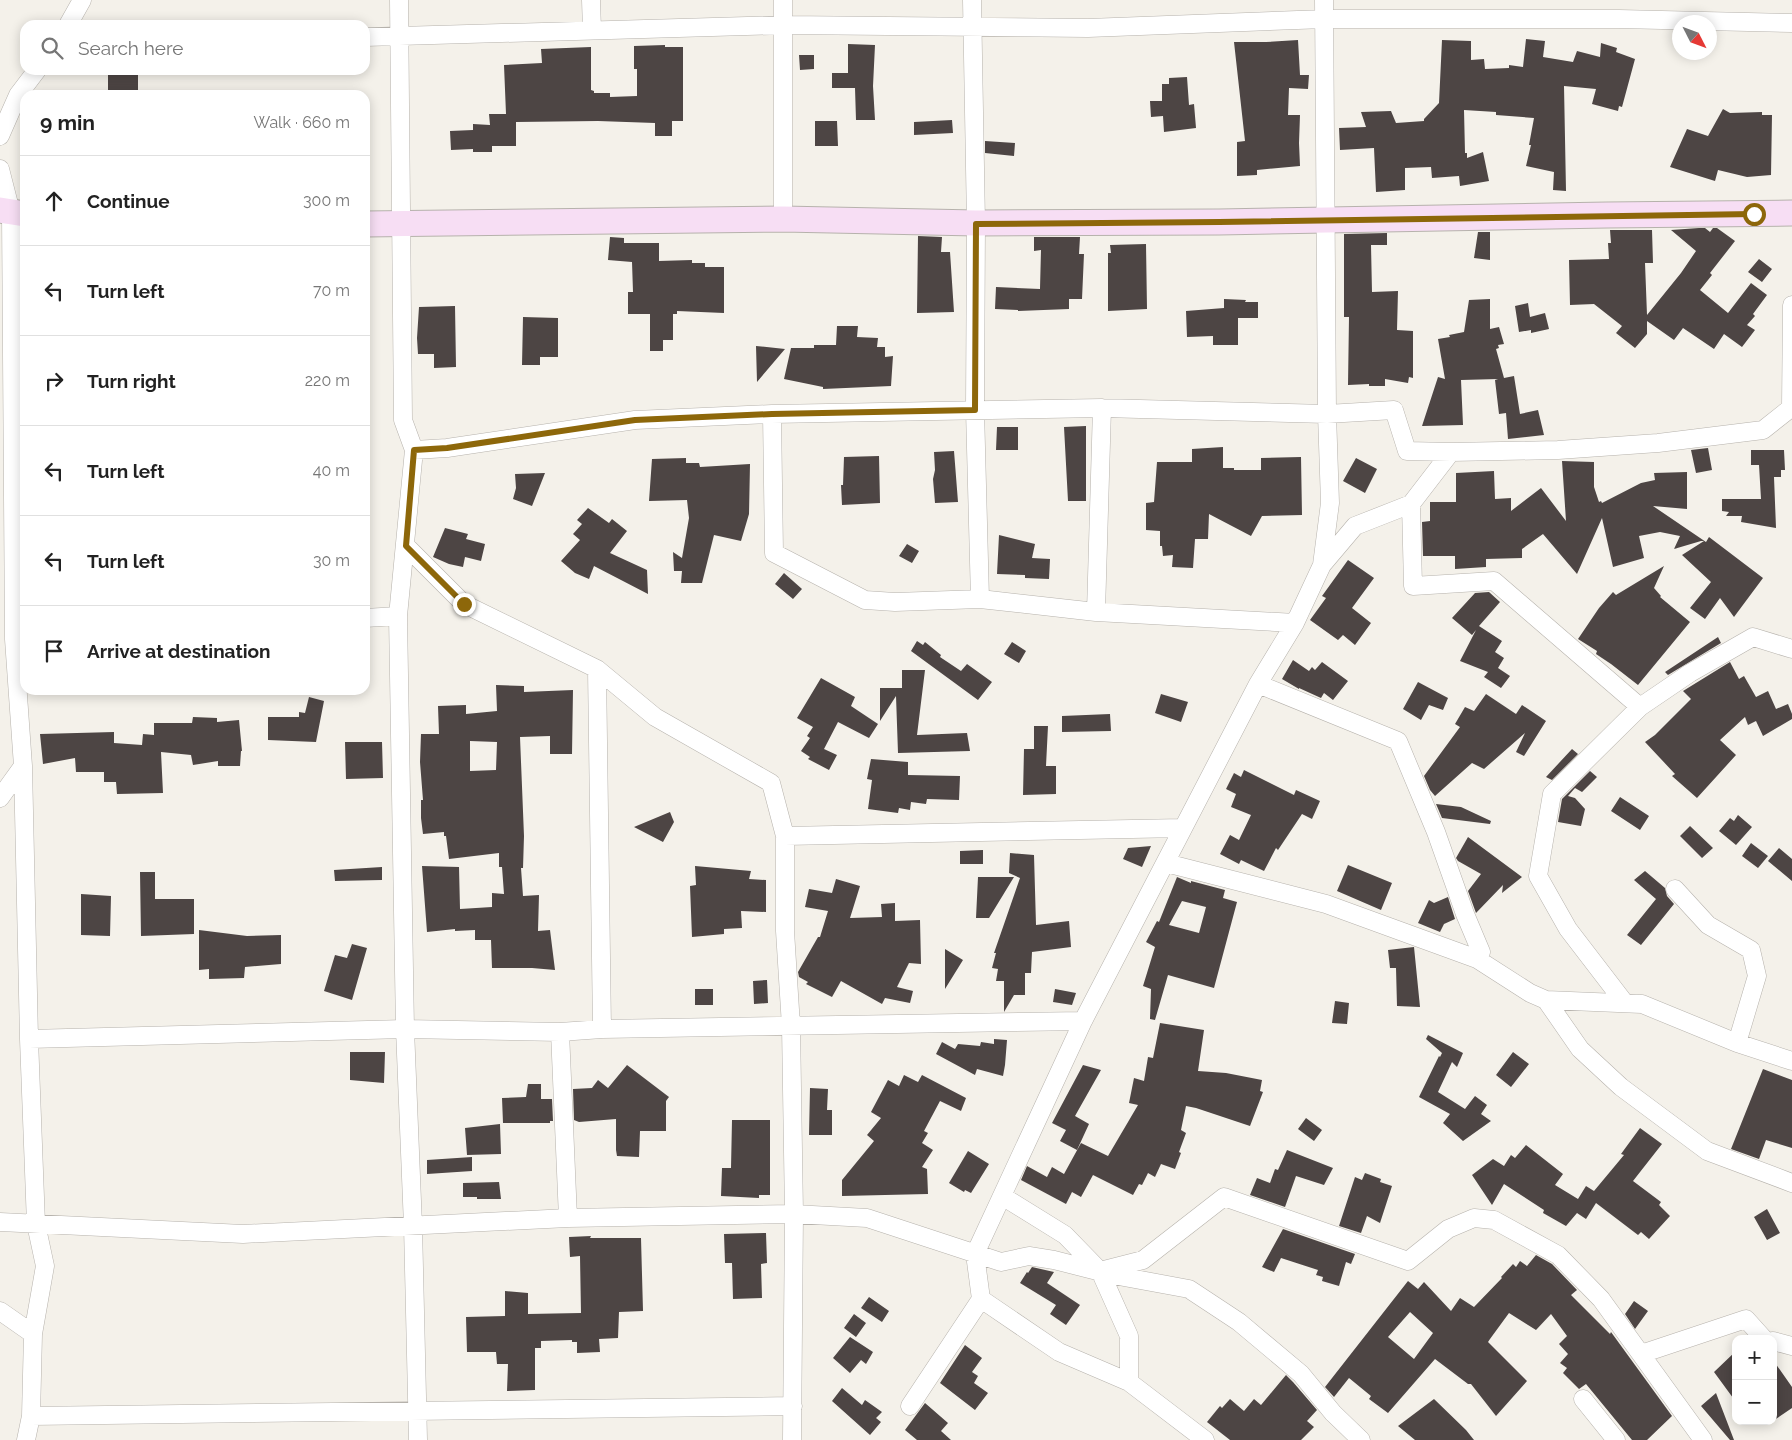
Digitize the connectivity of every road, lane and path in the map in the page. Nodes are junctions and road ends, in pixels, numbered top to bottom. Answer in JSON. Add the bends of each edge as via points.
{"nodes":[{"id":1,"x":82,"y":0,"type":"edge"},
{"id":2,"x":399,"y":0,"type":"edge"},
{"id":3,"x":591,"y":0,"type":"edge"},
{"id":4,"x":783,"y":0,"type":"edge"},
{"id":5,"x":972,"y":0,"type":"edge"},
{"id":6,"x":1324,"y":0,"type":"edge"},
{"id":7,"x":1324,"y":19,"type":"junction"},
{"id":8,"x":71,"y":20,"type":"edge"},
{"id":9,"x":1792,"y":23,"type":"edge"},
{"id":10,"x":784,"y":25,"type":"junction"},
{"id":11,"x":972,"y":26,"type":"junction"},
{"id":12,"x":592,"y":30,"type":"junction"},
{"id":13,"x":370,"y":37,"type":"edge"},
{"id":14,"x":400,"y":37,"type":"junction"},
{"id":15,"x":33,"y":75,"type":"edge"},
{"id":16,"x":22,"y":90,"type":"edge"},
{"id":17,"x":20,"y":92,"type":"edge"},
{"id":18,"x":18,"y":95,"type":"junction"},
{"id":19,"x":0,"y":107,"type":"edge"},
{"id":20,"x":0,"y":136,"type":"edge"},
{"id":21,"x":0,"y":169,"type":"edge"},
{"id":22,"x":12,"y":212,"type":"edge"},
{"id":23,"x":1792,"y":213,"type":"edge"},
{"id":24,"x":783,"y":219,"type":"junction"},
{"id":25,"x":1326,"y":220,"type":"junction"},
{"id":26,"x":370,"y":224,"type":"edge"},
{"id":27,"x":401,"y":224,"type":"junction"},
{"id":28,"x":976,"y":224,"type":"junction"},
{"id":29,"x":1792,"y":305,"type":"edge"},
{"id":30,"x":1792,"y":407,"type":"edge"},
{"id":31,"x":1102,"y":408,"type":"junction"},
{"id":32,"x":975,"y":410,"type":"junction"},
{"id":33,"x":772,"y":414,"type":"junction"},
{"id":34,"x":1327,"y":414,"type":"junction"},
{"id":35,"x":414,"y":450,"type":"junction"},
{"id":36,"x":1451,"y":452,"type":"junction"},
{"id":37,"x":1411,"y":504,"type":"junction"},
{"id":38,"x":406,"y":546,"type":"junction"},
{"id":39,"x":1322,"y":565,"type":"junction"},
{"id":40,"x":980,"y":599,"type":"junction"},
{"id":41,"x":1096,"y":612,"type":"junction"},
{"id":42,"x":398,"y":616,"type":"junction"},
{"id":43,"x":370,"y":618,"type":"edge"},
{"id":44,"x":1295,"y":623,"type":"junction"},
{"id":45,"x":20,"y":638,"type":"edge"},
{"id":46,"x":1792,"y":649,"type":"edge"},
{"id":47,"x":597,"y":669,"type":"junction"},
{"id":48,"x":1258,"y":684,"type":"junction"},
{"id":49,"x":21,"y":695,"type":"edge"},
{"id":50,"x":1640,"y":707,"type":"junction"},
{"id":51,"x":23,"y":766,"type":"junction"},
{"id":52,"x":0,"y":798,"type":"edge"},
{"id":53,"x":1183,"y":828,"type":"junction"},
{"id":54,"x":785,"y":836,"type":"junction"},
{"id":55,"x":1166,"y":863,"type":"junction"},
{"id":56,"x":1675,"y":889,"type":"dead end"},
{"id":57,"x":1477,"y":959,"type":"junction"},
{"id":58,"x":1546,"y":1000,"type":"junction"},
{"id":59,"x":1624,"y":1002,"type":"junction"},
{"id":60,"x":1083,"y":1021,"type":"junction"},
{"id":61,"x":791,"y":1026,"type":"junction"},
{"id":62,"x":405,"y":1029,"type":"junction"},
{"id":63,"x":602,"y":1029,"type":"junction"},
{"id":64,"x":560,"y":1032,"type":"junction"},
{"id":65,"x":29,"y":1038,"type":"junction"},
{"id":66,"x":1737,"y":1044,"type":"junction"},
{"id":67,"x":1792,"y":1061,"type":"edge"},
{"id":68,"x":1792,"y":1183,"type":"edge"},
{"id":69,"x":1002,"y":1196,"type":"junction"},
{"id":70,"x":794,"y":1214,"type":"junction"},
{"id":71,"x":568,"y":1218,"type":"junction"},
{"id":72,"x":0,"y":1222,"type":"edge"},
{"id":73,"x":36,"y":1224,"type":"junction"},
{"id":74,"x":413,"y":1226,"type":"junction"},
{"id":75,"x":975,"y":1254,"type":"junction"},
{"id":76,"x":1100,"y":1271,"type":"junction"},
{"id":77,"x":981,"y":1299,"type":"junction"},
{"id":78,"x":0,"y":1311,"type":"edge"},
{"id":79,"x":33,"y":1334,"type":"junction"},
{"id":80,"x":1759,"y":1335,"type":"edge"},
{"id":81,"x":1777,"y":1342,"type":"edge"},
{"id":82,"x":1792,"y":1346,"type":"edge"},
{"id":83,"x":1641,"y":1354,"type":"junction"},
{"id":84,"x":1129,"y":1382,"type":"junction"},
{"id":85,"x":1583,"y":1399,"type":"dead end"},
{"id":86,"x":793,"y":1406,"type":"junction"},
{"id":87,"x":910,"y":1406,"type":"dead end"},
{"id":88,"x":418,"y":1410,"type":"junction"},
{"id":89,"x":31,"y":1416,"type":"junction"},
{"id":90,"x":26,"y":1440,"type":"edge"},
{"id":91,"x":418,"y":1440,"type":"edge"},
{"id":92,"x":792,"y":1440,"type":"edge"},
{"id":93,"x":1205,"y":1440,"type":"edge"},
{"id":94,"x":1361,"y":1440,"type":"edge"},
{"id":95,"x":1616,"y":1440,"type":"edge"},
{"id":96,"x":1703,"y":1440,"type":"edge"}],
"edges":[{"from":1,"to":8,"type":"street"},
{"from":2,"to":14,"type":"street"},
{"from":3,"to":12,"type":"street"},
{"from":4,"to":10,"type":"street"},
{"from":5,"to":11,"type":"street"},
{"from":6,"to":7,"type":"street"},
{"from":7,"to":9,"type":"street","via":[[1619,19]]},
{"from":7,"to":11,"type":"street","via":[[1088,28]]},
{"from":7,"to":25,"type":"street"},
{"from":10,"to":11,"type":"street"},
{"from":10,"to":12,"type":"street"},
{"from":10,"to":24,"type":"street"},
{"from":11,"to":28,"type":"street"},
{"from":12,"to":14,"type":"street"},
{"from":13,"to":14,"type":"street"},
{"from":14,"to":27,"type":"street"},
{"from":15,"to":16,"type":"street"},
{"from":17,"to":18,"type":"street"},
{"from":18,"to":19,"type":"street"},
{"from":18,"to":20,"type":"street"},
{"from":21,"to":22,"type":"street"},
{"from":22,"to":45,"type":"street"},
{"from":23,"to":25,"type":"street"},
{"from":24,"to":27,"type":"street"},
{"from":24,"to":28,"type":"street"},
{"from":25,"to":28,"type":"street"},
{"from":25,"to":34,"type":"street"},
{"from":26,"to":27,"type":"street"},
{"from":27,"to":35,"type":"street","via":[[403,420]]},
{"from":28,"to":32,"type":"street"},
{"from":29,"to":30,"type":"street"},
{"from":30,"to":36,"type":"street","via":[[1763,430],[1658,443],[1558,450]]},
{"from":31,"to":32,"type":"street"},
{"from":31,"to":34,"type":"street"},
{"from":31,"to":41,"type":"street"},
{"from":32,"to":33,"type":"street"},
{"from":32,"to":40,"type":"street"},
{"from":33,"to":35,"type":"street","via":[[635,420]]},
{"from":33,"to":40,"type":"street","via":[[774,553],[864,600]]},
{"from":34,"to":36,"type":"street","via":[[1394,410],[1407,451]]},
{"from":34,"to":39,"type":"street","via":[[1330,504]]},
{"from":35,"to":38,"type":"street"},
{"from":36,"to":37,"type":"street"},
{"from":37,"to":39,"type":"street","via":[[1355,526]]},
{"from":37,"to":50,"type":"street","via":[[1413,586],[1494,582]]},
{"from":38,"to":42,"type":"street"},
{"from":38,"to":47,"type":"street","via":[[464,604]]},
{"from":39,"to":44,"type":"street"},
{"from":40,"to":41,"type":"street"},
{"from":41,"to":44,"type":"street"},
{"from":42,"to":43,"type":"street"},
{"from":42,"to":62,"type":"street"},
{"from":44,"to":48,"type":"street"},
{"from":46,"to":50,"type":"street","via":[[1753,637],[1690,673]]},
{"from":47,"to":54,"type":"street","via":[[655,717],[771,783]]},
{"from":47,"to":63,"type":"street"},
{"from":48,"to":53,"type":"street"},
{"from":48,"to":57,"type":"street","via":[[1398,742],[1481,952]]},
{"from":49,"to":51,"type":"street"},
{"from":50,"to":59,"type":"street","via":[[1552,794],[1538,876],[1568,929]]},
{"from":51,"to":52,"type":"street"},
{"from":51,"to":65,"type":"street"},
{"from":53,"to":54,"type":"street"},
{"from":53,"to":55,"type":"street"},
{"from":54,"to":61,"type":"street","via":[[785,930]]},
{"from":55,"to":57,"type":"street","via":[[1326,904]]},
{"from":55,"to":60,"type":"street"},
{"from":56,"to":66,"type":"street","via":[[1708,925],[1751,950],[1757,976]]},
{"from":57,"to":58,"type":"street"},
{"from":58,"to":59,"type":"street"},
{"from":58,"to":68,"type":"street","via":[[1580,1049],[1621,1087],[1708,1151]]},
{"from":59,"to":66,"type":"street","via":[[1642,1004]]},
{"from":60,"to":61,"type":"street"},
{"from":60,"to":69,"type":"street"},
{"from":61,"to":63,"type":"street"},
{"from":61,"to":70,"type":"street"},
{"from":62,"to":64,"type":"street"},
{"from":62,"to":65,"type":"street"},
{"from":62,"to":74,"type":"street"},
{"from":63,"to":64,"type":"street"},
{"from":64,"to":71,"type":"street"},
{"from":65,"to":73,"type":"street"},
{"from":66,"to":67,"type":"street"},
{"from":69,"to":75,"type":"street"},
{"from":69,"to":76,"type":"street","via":[[1065,1235]]},
{"from":70,"to":71,"type":"street"},
{"from":70,"to":75,"type":"street","via":[[867,1218]]},
{"from":70,"to":86,"type":"street"},
{"from":71,"to":74,"type":"street"},
{"from":72,"to":73,"type":"street"},
{"from":73,"to":74,"type":"street","via":[[243,1234]]},
{"from":73,"to":79,"type":"street","via":[[45,1266]]},
{"from":74,"to":88,"type":"street"},
{"from":75,"to":76,"type":"street","via":[[1001,1262],[1029,1256]]},
{"from":75,"to":77,"type":"street"},
{"from":76,"to":83,"type":"street","via":[[1143,1260],[1224,1197],[1408,1261],[1448,1229],[1474,1218],[1494,1220],[1558,1255],[1601,1299]]},
{"from":76,"to":84,"type":"street","via":[[1129,1336]]},
{"from":76,"to":94,"type":"street","via":[[1189,1289],[1239,1322],[1301,1374],[1333,1413]]},
{"from":77,"to":84,"type":"street","via":[[1059,1352]]},
{"from":77,"to":87,"type":"street"},
{"from":78,"to":79,"type":"street"},
{"from":79,"to":89,"type":"street"},
{"from":80,"to":83,"type":"street","via":[[1746,1319]]},
{"from":81,"to":82,"type":"street"},
{"from":83,"to":96,"type":"street"},
{"from":84,"to":93,"type":"street"},
{"from":85,"to":95,"type":"street"},
{"from":86,"to":88,"type":"street"},
{"from":86,"to":92,"type":"street"},
{"from":88,"to":89,"type":"street"},
{"from":88,"to":91,"type":"street"},
{"from":89,"to":90,"type":"street"}]}
